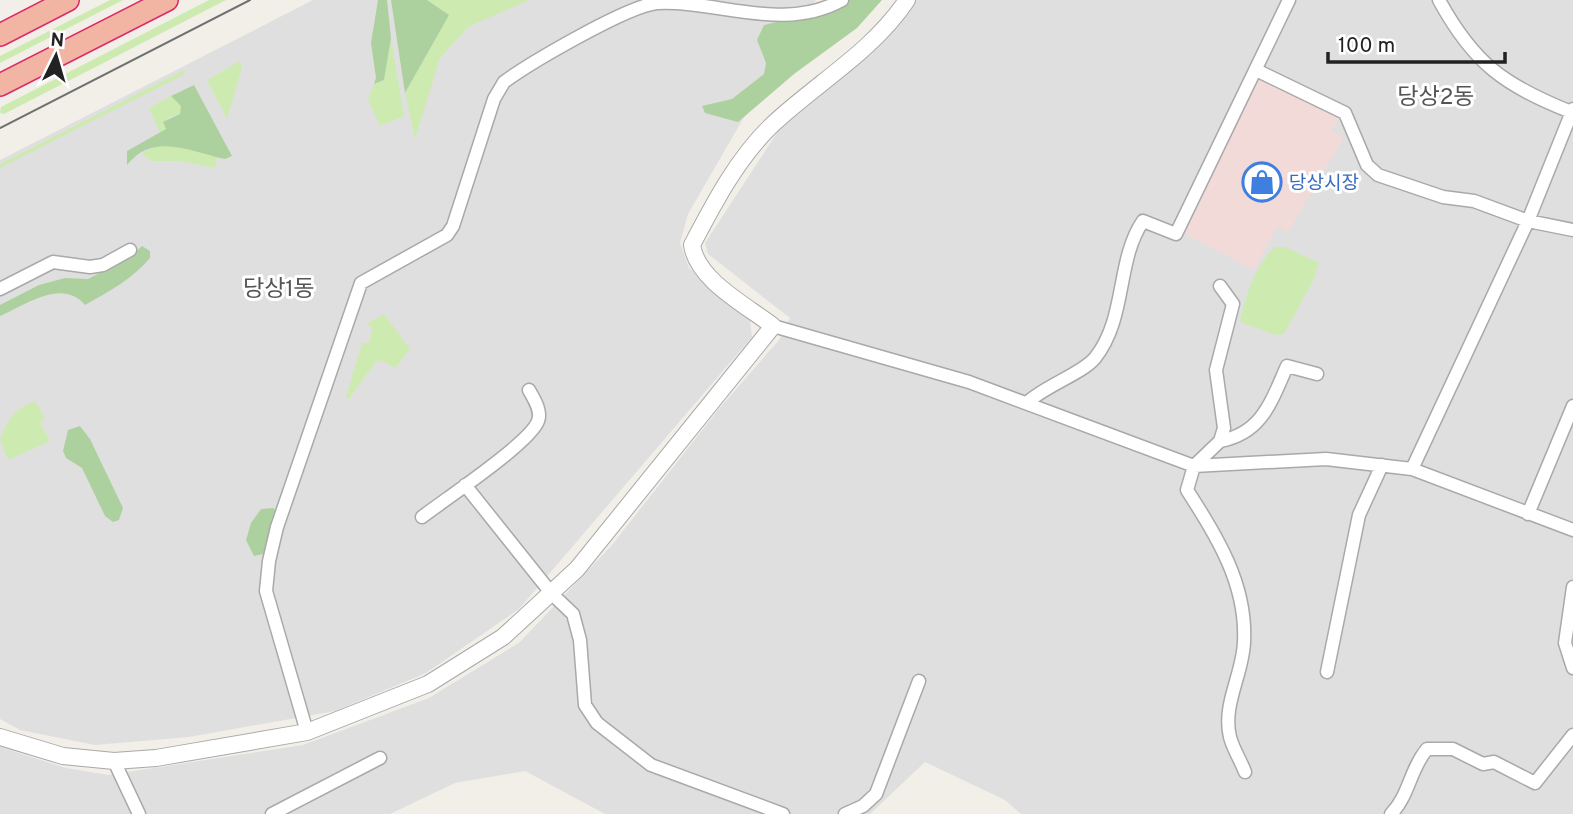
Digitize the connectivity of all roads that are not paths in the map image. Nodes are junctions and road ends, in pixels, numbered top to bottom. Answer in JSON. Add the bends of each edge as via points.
{"nodes":[{"id":1,"x":68,"y":0,"type":"edge"},
{"id":2,"x":167,"y":0,"type":"edge"},
{"id":3,"x":842,"y":0,"type":"edge"},
{"id":4,"x":907,"y":0,"type":"edge"},
{"id":5,"x":1289,"y":0,"type":"edge"},
{"id":6,"x":1439,"y":0,"type":"edge"},
{"id":7,"x":0,"y":35,"type":"edge"},
{"id":8,"x":1256,"y":70,"type":"junction"},
{"id":9,"x":0,"y":85,"type":"edge"},
{"id":10,"x":1572,"y":110,"type":"edge"},
{"id":11,"x":1528,"y":221,"type":"junction"},
{"id":12,"x":1573,"y":230,"type":"edge"},
{"id":13,"x":130,"y":250,"type":"dead end"},
{"id":14,"x":1220,"y":286,"type":"dead end"},
{"id":15,"x":0,"y":289,"type":"edge"},
{"id":16,"x":773,"y":326,"type":"junction"},
{"id":17,"x":1317,"y":374,"type":"dead end"},
{"id":18,"x":530,"y":390,"type":"dead end"},
{"id":19,"x":1028,"y":402,"type":"junction"},
{"id":20,"x":1573,"y":406,"type":"edge"},
{"id":21,"x":1220,"y":441,"type":"junction"},
{"id":22,"x":1382,"y":465,"type":"junction"},
{"id":23,"x":1194,"y":466,"type":"junction"},
{"id":24,"x":1412,"y":469,"type":"junction"},
{"id":25,"x":464,"y":485,"type":"junction"},
{"id":26,"x":1528,"y":513,"type":"junction"},
{"id":27,"x":422,"y":517,"type":"dead end"},
{"id":28,"x":1573,"y":530,"type":"edge"},
{"id":29,"x":1573,"y":587,"type":"edge"},
{"id":30,"x":552,"y":594,"type":"junction"},
{"id":31,"x":1573,"y":668,"type":"edge"},
{"id":32,"x":1327,"y":672,"type":"dead end"},
{"id":33,"x":919,"y":681,"type":"dead end"},
{"id":34,"x":307,"y":732,"type":"junction"},
{"id":35,"x":1573,"y":734,"type":"edge"},
{"id":36,"x":0,"y":737,"type":"edge"},
{"id":37,"x":380,"y":758,"type":"dead end"},
{"id":38,"x":114,"y":761,"type":"junction"},
{"id":39,"x":1245,"y":772,"type":"dead end"},
{"id":40,"x":139,"y":814,"type":"edge"},
{"id":41,"x":272,"y":814,"type":"edge"},
{"id":42,"x":783,"y":814,"type":"edge"},
{"id":43,"x":845,"y":814,"type":"edge"},
{"id":44,"x":1391,"y":814,"type":"edge"}],
"edges":[{"from":1,"to":7,"type":"highway"},
{"from":2,"to":9,"type":"highway"},
{"from":3,"to":34,"type":"street","via":[[798,15],[653,3],[504,82],[447,235],[360,283],[277,527],[266,591]]},
{"from":4,"to":16,"type":"street","via":[[873,42],[797,103],[744,156],[692,245],[694,259],[704,272]]},
{"from":5,"to":8,"type":"street"},
{"from":6,"to":10,"type":"street","via":[[1476,57],[1497,75],[1538,99]]},
{"from":8,"to":11,"type":"street","via":[[1345,113],[1367,165],[1378,175]]},
{"from":8,"to":19,"type":"street","via":[[1176,234],[1143,221],[1135,233],[1119,305],[1094,360],[1040,390]]},
{"from":10,"to":11,"type":"street"},
{"from":11,"to":12,"type":"street"},
{"from":11,"to":24,"type":"street"},
{"from":13,"to":15,"type":"street","via":[[103,265],[53,262]]},
{"from":14,"to":21,"type":"street","via":[[1233,304],[1216,370],[1223,408]]},
{"from":16,"to":19,"type":"street"},
{"from":16,"to":30,"type":"street","via":[[578,569]]},
{"from":17,"to":21,"type":"street","via":[[1287,366],[1249,432]]},
{"from":18,"to":25,"type":"street","via":[[538,422]]},
{"from":19,"to":23,"type":"street"},
{"from":20,"to":26,"type":"street"},
{"from":21,"to":23,"type":"street"},
{"from":22,"to":23,"type":"street","via":[[1325,459]]},
{"from":22,"to":24,"type":"street"},
{"from":22,"to":32,"type":"street","via":[[1359,515]]},
{"from":23,"to":39,"type":"street","via":[[1187,490],[1235,571],[1244,642],[1229,707],[1230,736]]},
{"from":24,"to":26,"type":"street"},
{"from":25,"to":27,"type":"street"},
{"from":25,"to":30,"type":"street"},
{"from":26,"to":28,"type":"street"},
{"from":29,"to":31,"type":"street","via":[[1565,643]]},
{"from":30,"to":34,"type":"street","via":[[503,638],[464,664],[387,702]]},
{"from":30,"to":42,"type":"street","via":[[573,614],[580,640],[585,705],[597,723],[651,765]]},
{"from":33,"to":43,"type":"street","via":[[876,794]]},
{"from":34,"to":38,"type":"street"},
{"from":35,"to":44,"type":"street","via":[[1535,783],[1494,762],[1483,764],[1453,749],[1427,749]]},
{"from":36,"to":38,"type":"street","via":[[63,756]]},
{"from":37,"to":41,"type":"street"},
{"from":38,"to":40,"type":"street"}]}
